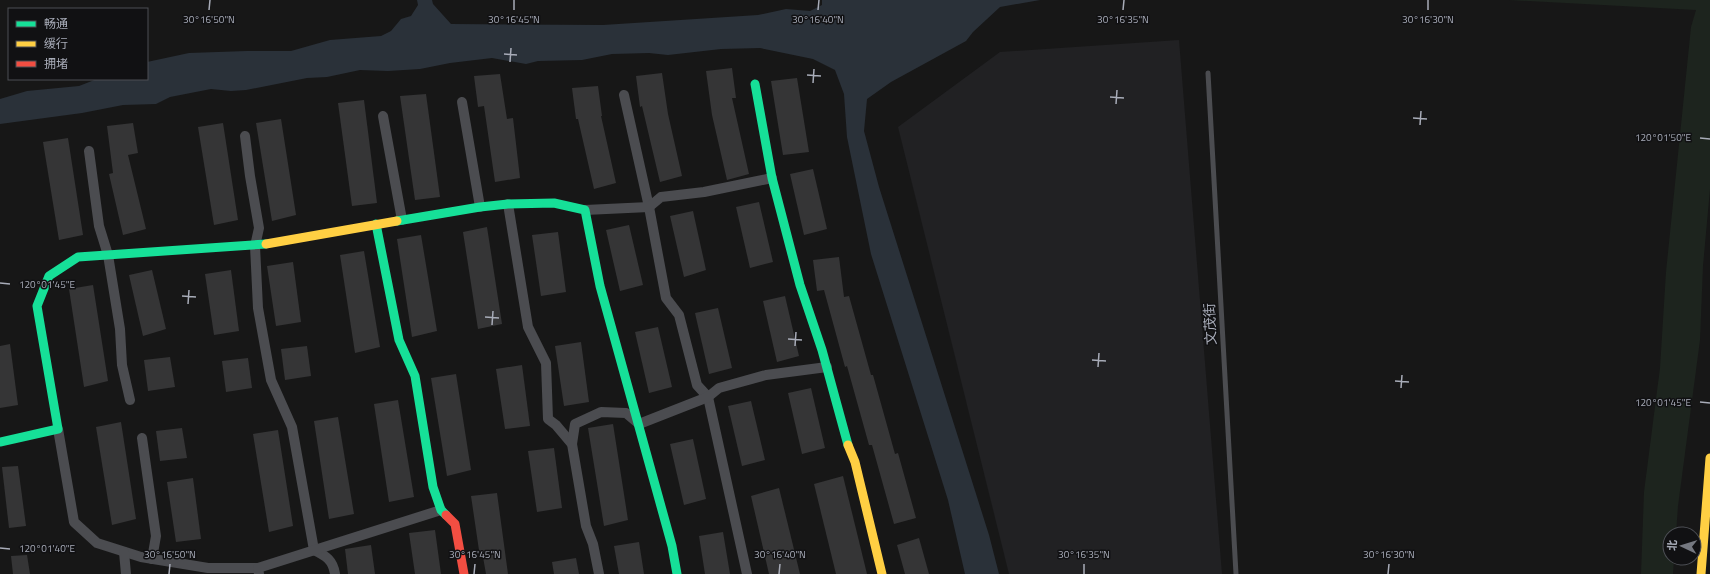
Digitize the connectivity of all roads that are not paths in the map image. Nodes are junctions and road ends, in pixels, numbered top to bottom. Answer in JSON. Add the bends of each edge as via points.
{"nodes":[{"id":1,"x":1208,"y":73,"type":"dead end"},
{"id":2,"x":755,"y":84,"type":"dead end"},
{"id":3,"x":624,"y":95,"type":"dead end"},
{"id":4,"x":462,"y":102,"type":"dead end"},
{"id":5,"x":383,"y":116,"type":"dead end"},
{"id":6,"x":245,"y":136,"type":"dead end"},
{"id":7,"x":89,"y":151,"type":"dead end"},
{"id":8,"x":772,"y":178,"type":"junction"},
{"id":9,"x":508,"y":204,"type":"junction"},
{"id":10,"x":480,"y":207,"type":"junction"},
{"id":11,"x":648,"y":207,"type":"junction"},
{"id":12,"x":585,"y":210,"type":"junction"},
{"id":13,"x":402,"y":220,"type":"junction"},
{"id":14,"x":376,"y":224,"type":"junction"},
{"id":15,"x":255,"y":246,"type":"junction"},
{"id":16,"x":108,"y":255,"type":"junction"},
{"id":17,"x":827,"y":367,"type":"junction"},
{"id":18,"x":708,"y":398,"type":"junction"},
{"id":19,"x":130,"y":400,"type":"dead end"},
{"id":20,"x":639,"y":424,"type":"junction"},
{"id":21,"x":58,"y":429,"type":"junction"},
{"id":22,"x":142,"y":438,"type":"dead end"},
{"id":23,"x":0,"y":442,"type":"edge"},
{"id":24,"x":572,"y":444,"type":"junction"},
{"id":25,"x":1710,"y":458,"type":"edge"},
{"id":26,"x":441,"y":510,"type":"junction"},
{"id":27,"x":314,"y":550,"type":"junction"},
{"id":28,"x":124,"y":552,"type":"junction"},
{"id":29,"x":152,"y":559,"type":"junction"},
{"id":30,"x":258,"y":571,"type":"edge"},
{"id":31,"x":126,"y":574,"type":"edge"},
{"id":32,"x":335,"y":574,"type":"edge"},
{"id":33,"x":464,"y":574,"type":"edge"},
{"id":34,"x":599,"y":574,"type":"edge"},
{"id":35,"x":677,"y":574,"type":"edge"},
{"id":36,"x":747,"y":574,"type":"edge"},
{"id":37,"x":882,"y":574,"type":"edge"},
{"id":38,"x":1236,"y":574,"type":"edge"},
{"id":39,"x":1701,"y":574,"type":"edge"}],
"edges":[{"from":1,"to":38,"type":"lane","name":"文茂街"},
{"from":2,"to":8,"type":"street"},
{"from":3,"to":11,"type":"street"},
{"from":4,"to":10,"type":"street"},
{"from":5,"to":13,"type":"street"},
{"from":6,"to":15,"type":"street","via":[[259,228]]},
{"from":7,"to":16,"type":"street","via":[[98,226]]},
{"from":8,"to":11,"type":"street","via":[[704,192],[661,197]]},
{"from":8,"to":17,"type":"street","via":[[800,285]]},
{"from":9,"to":10,"type":"street"},
{"from":9,"to":12,"type":"street","via":[[554,203]]},
{"from":9,"to":24,"type":"street","via":[[528,327],[546,363],[548,419]]},
{"from":10,"to":13,"type":"street"},
{"from":11,"to":12,"type":"street"},
{"from":11,"to":18,"type":"street","via":[[666,298],[679,315],[697,384]]},
{"from":12,"to":20,"type":"street","via":[[600,286]]},
{"from":13,"to":14,"type":"street"},
{"from":14,"to":15,"type":"street"},
{"from":14,"to":26,"type":"street","via":[[399,340],[415,376],[433,487]]},
{"from":15,"to":16,"type":"street"},
{"from":15,"to":27,"type":"street","via":[[258,308],[271,380],[292,427]]},
{"from":16,"to":19,"type":"street","via":[[120,329],[122,364]]},
{"from":16,"to":21,"type":"street","via":[[78,257],[49,276],[37,306]]},
{"from":17,"to":18,"type":"street","via":[[766,375],[719,388]]},
{"from":17,"to":37,"type":"street","via":[[855,462]]},
{"from":18,"to":20,"type":"street"},
{"from":18,"to":36,"type":"street"},
{"from":20,"to":24,"type":"street","via":[[626,412],[601,412],[575,424]]},
{"from":20,"to":35,"type":"street","via":[[672,546]]},
{"from":21,"to":23,"type":"street"},
{"from":21,"to":28,"type":"street","via":[[74,522],[97,543]]},
{"from":22,"to":29,"type":"street","via":[[156,536]]},
{"from":24,"to":34,"type":"street","via":[[586,526],[593,544]]},
{"from":25,"to":39,"type":"street"},
{"from":26,"to":27,"type":"street"},
{"from":26,"to":33,"type":"street","via":[[455,524]]},
{"from":27,"to":30,"type":"street"},
{"from":27,"to":32,"type":"street","via":[[327,557],[333,565]]},
{"from":28,"to":29,"type":"street"},
{"from":28,"to":31,"type":"street"},
{"from":29,"to":30,"type":"street","via":[[208,568]]}]}
